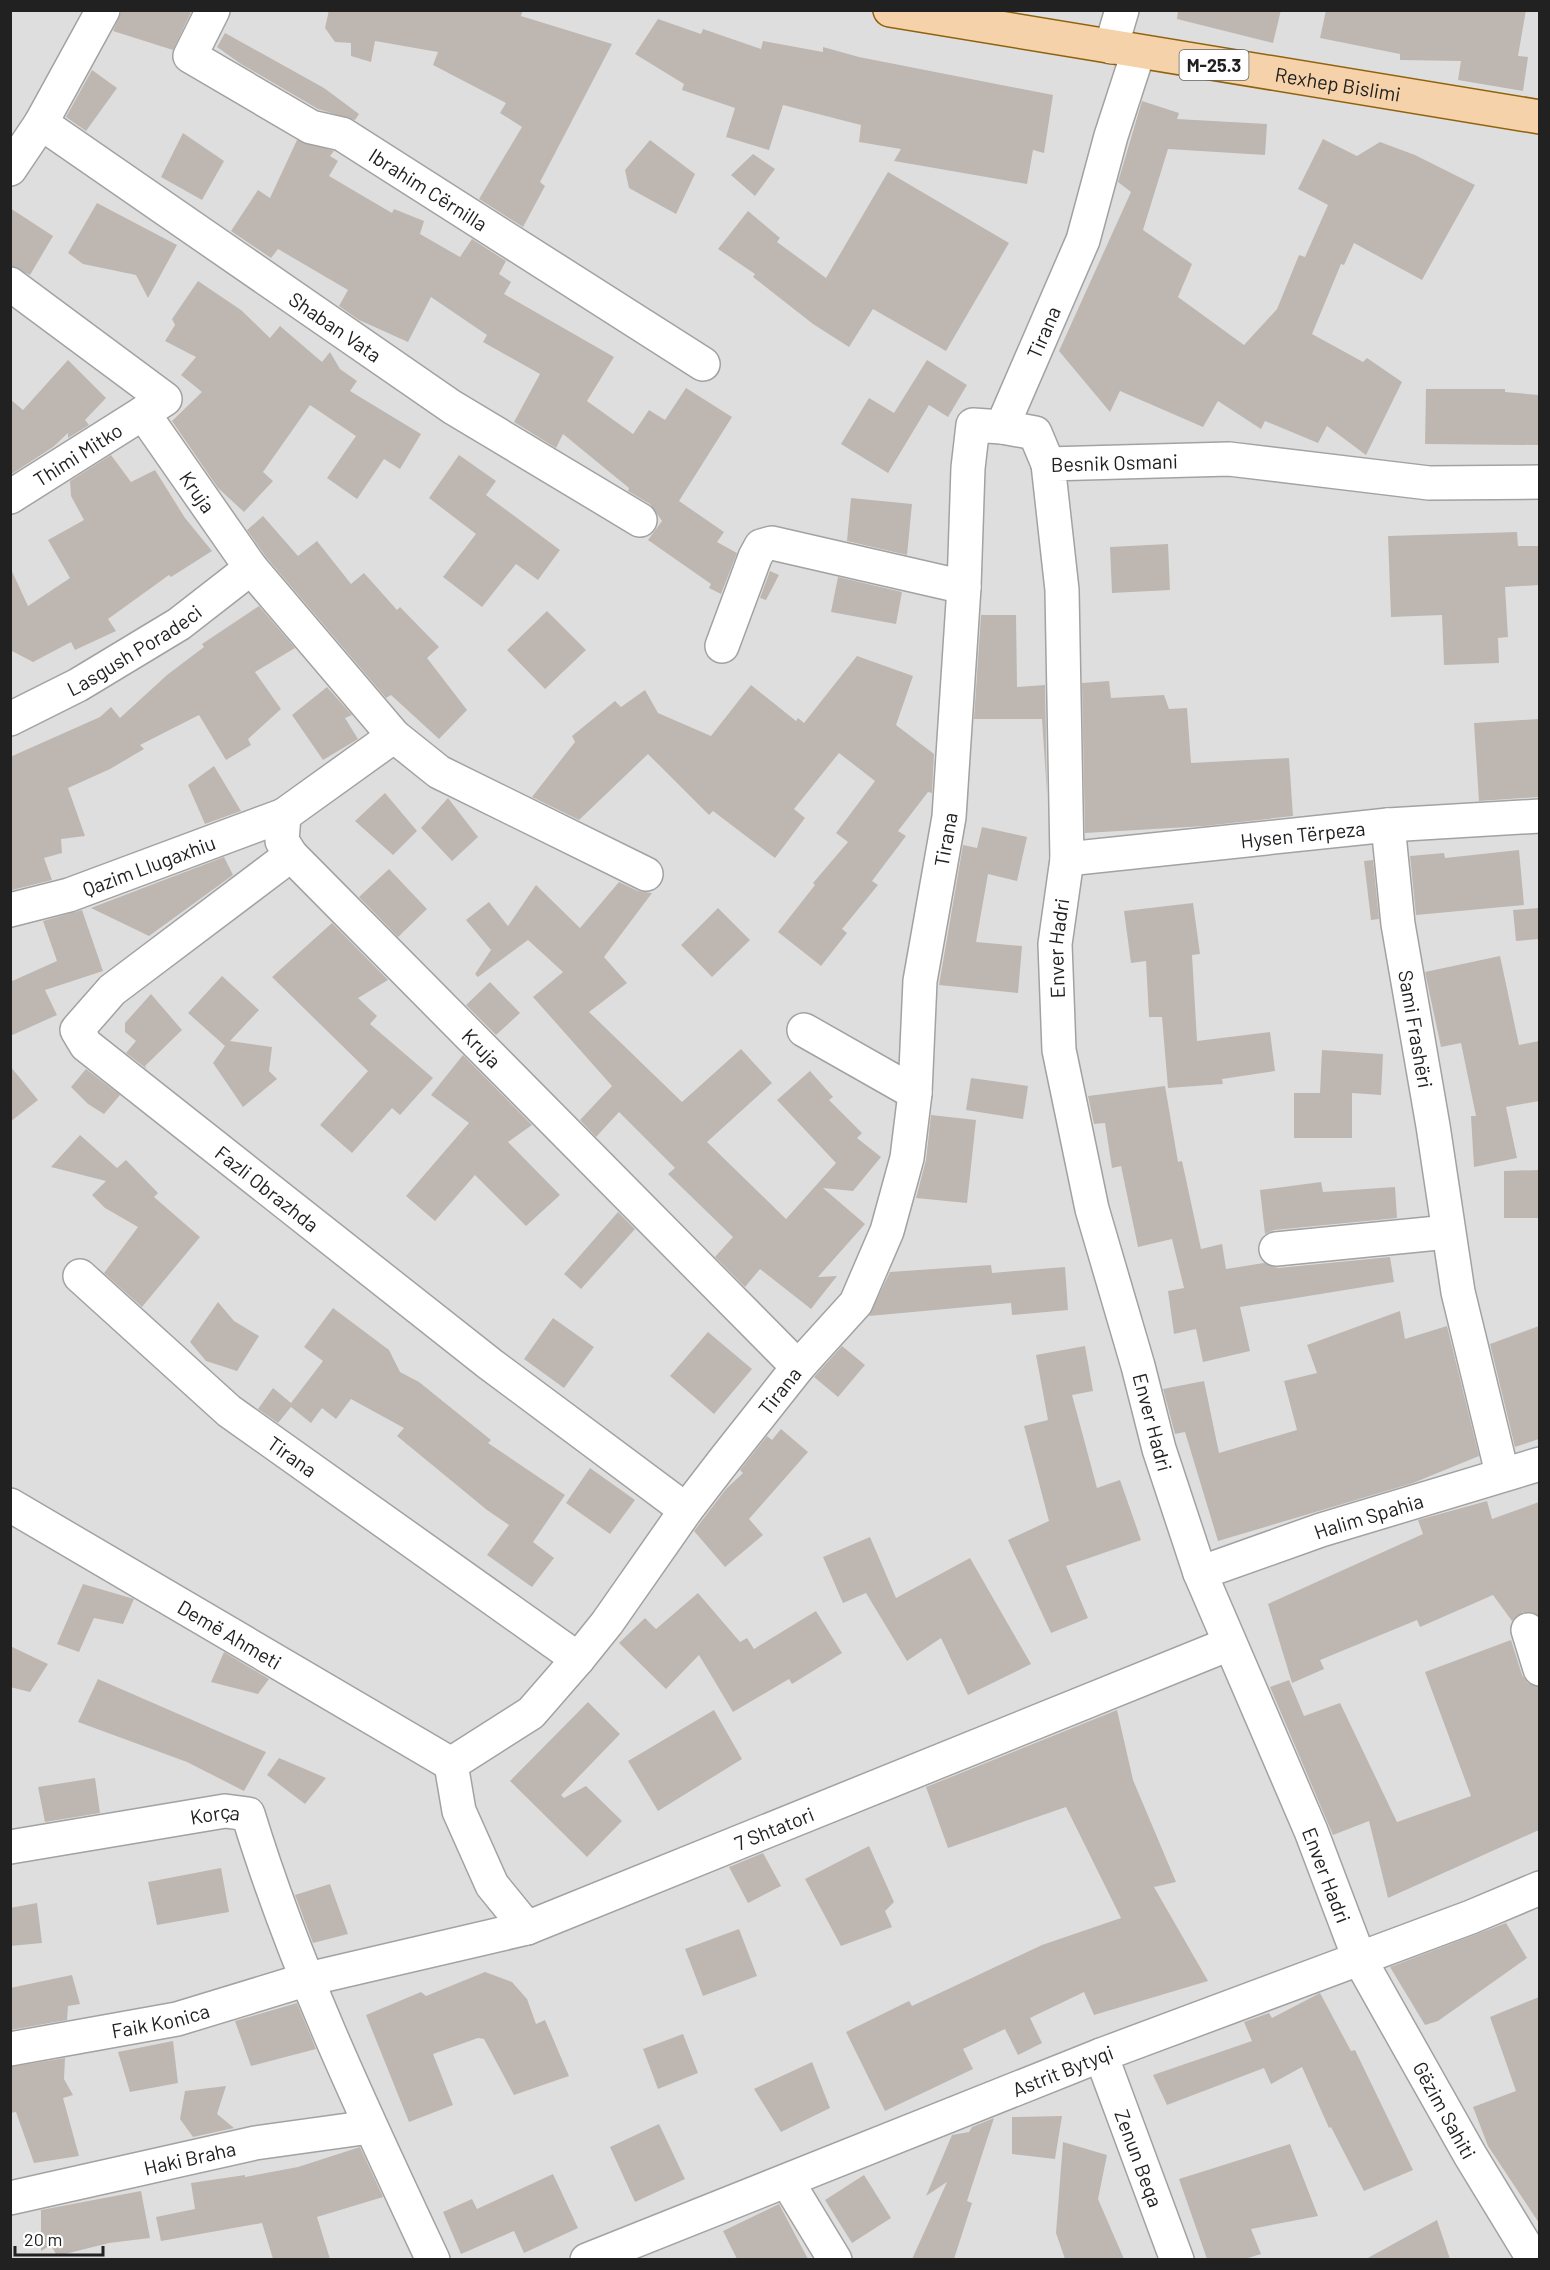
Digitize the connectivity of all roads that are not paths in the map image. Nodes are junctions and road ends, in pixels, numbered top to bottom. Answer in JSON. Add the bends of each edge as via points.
{"nodes":[{"id":1,"x":103,"y":10,"type":"edge"},
{"id":2,"x":213,"y":10,"type":"edge"},
{"id":3,"x":890,"y":10,"type":"edge"},
{"id":4,"x":1122,"y":10,"type":"edge"},
{"id":5,"x":1124,"y":50,"type":"junction"},
{"id":6,"x":1539,"y":117,"type":"edge"},
{"id":7,"x":41,"y":123,"type":"junction"},
{"id":8,"x":10,"y":169,"type":"edge"},
{"id":9,"x":10,"y":284,"type":"edge"},
{"id":10,"x":703,"y":364,"type":"dead end"},
{"id":11,"x":144,"y":413,"type":"junction"},
{"id":12,"x":1002,"y":427,"type":"junction"},
{"id":13,"x":1048,"y":464,"type":"junction"},
{"id":14,"x":1539,"y":482,"type":"edge"},
{"id":15,"x":10,"y":497,"type":"edge"},
{"id":16,"x":640,"y":520,"type":"dead end"},
{"id":17,"x":251,"y":568,"type":"junction"},
{"id":18,"x":964,"y":586,"type":"junction"},
{"id":19,"x":722,"y":646,"type":"dead end"},
{"id":20,"x":10,"y":720,"type":"edge"},
{"id":21,"x":394,"y":736,"type":"junction"},
{"id":22,"x":284,"y":815,"type":"junction"},
{"id":23,"x":1539,"y":816,"type":"edge"},
{"id":24,"x":1388,"y":825,"type":"junction"},
{"id":25,"x":291,"y":855,"type":"junction"},
{"id":26,"x":1066,"y":859,"type":"junction"},
{"id":27,"x":646,"y":874,"type":"dead end"},
{"id":28,"x":10,"y":910,"type":"edge"},
{"id":29,"x":804,"y":1030,"type":"dead end"},
{"id":30,"x":915,"y":1093,"type":"junction"},
{"id":31,"x":1448,"y":1232,"type":"junction"},
{"id":32,"x":1276,"y":1249,"type":"dead end"},
{"id":33,"x":80,"y":1276,"type":"dead end"},
{"id":34,"x":798,"y":1367,"type":"junction"},
{"id":35,"x":1539,"y":1464,"type":"edge"},
{"id":36,"x":1502,"y":1473,"type":"junction"},
{"id":37,"x":10,"y":1505,"type":"edge"},
{"id":38,"x":686,"y":1510,"type":"junction"},
{"id":39,"x":1200,"y":1573,"type":"junction"},
{"id":40,"x":1528,"y":1630,"type":"dead end"},
{"id":41,"x":1229,"y":1644,"type":"junction"},
{"id":42,"x":578,"y":1659,"type":"junction"},
{"id":43,"x":1539,"y":1669,"type":"edge"},
{"id":44,"x":451,"y":1764,"type":"junction"},
{"id":45,"x":10,"y":1847,"type":"edge"},
{"id":46,"x":1539,"y":1887,"type":"edge"},
{"id":47,"x":527,"y":1928,"type":"junction"},
{"id":48,"x":1359,"y":1958,"type":"junction"},
{"id":49,"x":308,"y":1979,"type":"junction"},
{"id":50,"x":10,"y":2049,"type":"edge"},
{"id":51,"x":1101,"y":2055,"type":"junction"},
{"id":52,"x":370,"y":2127,"type":"junction"},
{"id":53,"x":787,"y":2181,"type":"junction"},
{"id":54,"x":10,"y":2198,"type":"edge"},
{"id":55,"x":434,"y":2259,"type":"edge"},
{"id":56,"x":587,"y":2259,"type":"edge"},
{"id":57,"x":835,"y":2259,"type":"edge"},
{"id":58,"x":1177,"y":2259,"type":"edge"},
{"id":59,"x":1534,"y":2259,"type":"edge"}],
"edges":[{"from":1,"to":7,"type":"street"},
{"from":2,"to":10,"type":"street","name":"Ibrahim Cërnilla","via":[[190,56],[311,127],[342,134]]},
{"from":3,"to":5,"type":"main road","name":"Rexhep Bislimi","number":"M-25.3"},
{"from":4,"to":5,"type":"street","name":"Tirana"},
{"from":5,"to":6,"type":"main road","name":"Rexhep Bislimi","number":"M-25.3"},
{"from":5,"to":12,"type":"street","name":"Tirana","via":[[1111,136],[1083,240]]},
{"from":7,"to":8,"type":"street"},
{"from":7,"to":16,"type":"street","name":"Shaban Vata","via":[[452,407]]},
{"from":9,"to":11,"type":"street","via":[[165,399]]},
{"from":11,"to":15,"type":"street","name":"Thimi Mitko"},
{"from":11,"to":17,"type":"street","name":"Kruja"},
{"from":12,"to":13,"type":"street","via":[[1035,433]]},
{"from":12,"to":18,"type":"street","name":"Tirana","via":[[973,425]]},
{"from":13,"to":14,"type":"street","name":"Besnik Osmani","via":[[1229,459],[1429,483]]},
{"from":13,"to":26,"type":"street","name":"Besnik Osmani","via":[[1062,590]]},
{"from":17,"to":20,"type":"street","name":"Lasgush Poradeci","via":[[179,624],[78,685]]},
{"from":17,"to":21,"type":"street","name":"Kruja"},
{"from":18,"to":19,"type":"street","via":[[772,543],[761,546],[755,557]]},
{"from":18,"to":30,"type":"street","name":"Tirana","via":[[949,817],[921,981]]},
{"from":21,"to":22,"type":"street"},
{"from":21,"to":27,"type":"street","name":"Kruja","via":[[439,772]]},
{"from":22,"to":25,"type":"street","name":"Kruja","via":[[282,841]]},
{"from":22,"to":28,"type":"street","name":"Qazim Llugaxhiu","via":[[69,895]]},
{"from":23,"to":24,"type":"street","name":"Hysen Tërpeza"},
{"from":24,"to":26,"type":"street","name":"Hysen Tërpeza"},
{"from":24,"to":31,"type":"street","name":"Sami Frashëri","via":[[1398,924]]},
{"from":25,"to":34,"type":"street","name":"Kruja"},
{"from":25,"to":38,"type":"street","name":"Fazli Obrazhda","via":[[112,990],[77,1030],[86,1045],[472,1350]]},
{"from":26,"to":39,"type":"street","name":"Enver Hadri","via":[[1055,944],[1059,1050],[1092,1209],[1158,1449]]},
{"from":29,"to":30,"type":"street"},
{"from":30,"to":34,"type":"street","name":"Tirana","via":[[904,1168],[887,1231],[856,1303]]},
{"from":31,"to":32,"type":"street"},
{"from":31,"to":36,"type":"street","name":"Sami Frashëri","via":[[1458,1292]]},
{"from":33,"to":42,"type":"street","name":"Tirana","via":[[229,1411]]},
{"from":34,"to":38,"type":"street","name":"Tirana"},
{"from":35,"to":36,"type":"street","name":"Halim Spahia"},
{"from":36,"to":39,"type":"street","name":"Halim Spahia"},
{"from":37,"to":44,"type":"street","name":"Demë Ahmeti"},
{"from":38,"to":42,"type":"street","name":"Tirana"},
{"from":39,"to":41,"type":"street","name":"Enver Hadri"},
{"from":40,"to":43,"type":"street"},
{"from":41,"to":47,"type":"street","name":"7 Shtatori"},
{"from":41,"to":48,"type":"street","name":"Enver Hadri","via":[[1311,1831]]},
{"from":42,"to":44,"type":"street","name":"Tirana","via":[[531,1713]]},
{"from":44,"to":47,"type":"street","via":[[459,1811],[492,1885]]},
{"from":45,"to":49,"type":"street","name":"Korça","via":[[225,1811],[248,1814]]},
{"from":46,"to":48,"type":"street","name":"Astrit Bytyqi"},
{"from":47,"to":49,"type":"street","name":"7 Shtatori"},
{"from":48,"to":51,"type":"street","name":"Astrit Bytyqi"},
{"from":48,"to":59,"type":"street","name":"Gëzim Sahiti","via":[[1470,2155]]},
{"from":49,"to":50,"type":"street","name":"Faik Konica","via":[[177,2019]]},
{"from":49,"to":52,"type":"street"},
{"from":51,"to":53,"type":"street","name":"Astrit Bytyqi"},
{"from":51,"to":58,"type":"street","name":"Zenun Beqa"},
{"from":52,"to":54,"type":"street","name":"Haki Braha","via":[[255,2143]]},
{"from":52,"to":55,"type":"street"},
{"from":53,"to":56,"type":"street","name":"Astrit Bytyqi"},
{"from":53,"to":57,"type":"street"}]}
